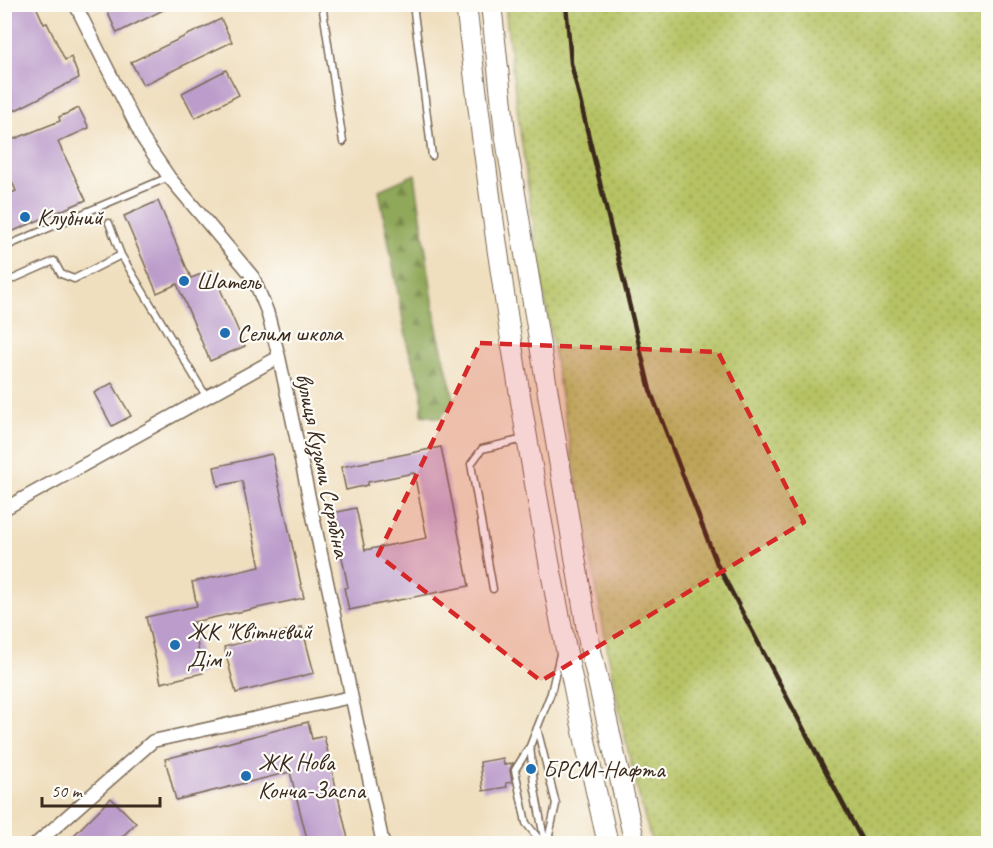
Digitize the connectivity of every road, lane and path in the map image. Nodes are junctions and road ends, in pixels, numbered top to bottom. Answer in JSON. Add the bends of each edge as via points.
{"nodes":[{"id":1,"x":75,"y":4,"type":"edge"},
{"id":2,"x":322,"y":4,"type":"edge"},
{"id":3,"x":413,"y":4,"type":"edge"},
{"id":4,"x":466,"y":4,"type":"edge"},
{"id":5,"x":491,"y":4,"type":"edge"},
{"id":6,"x":343,"y":142,"type":"dead end"},
{"id":7,"x":432,"y":156,"type":"dead end"},
{"id":8,"x":169,"y":177,"type":"junction"},
{"id":9,"x":109,"y":223,"type":"dead end"},
{"id":10,"x":4,"y":247,"type":"edge"},
{"id":11,"x":121,"y":255,"type":"junction"},
{"id":12,"x":4,"y":283,"type":"edge"},
{"id":13,"x":279,"y":357,"type":"junction"},
{"id":14,"x":206,"y":396,"type":"junction"},
{"id":15,"x":526,"y":439,"type":"junction"},
{"id":16,"x":4,"y":510,"type":"edge"},
{"id":17,"x":493,"y":588,"type":"dead end"},
{"id":18,"x":563,"y":642,"type":"junction"},
{"id":19,"x":351,"y":697,"type":"junction"},
{"id":20,"x":537,"y":728,"type":"junction"},
{"id":21,"x":530,"y":746,"type":"junction"},
{"id":22,"x":36,"y":843,"type":"edge"},
{"id":23,"x":383,"y":843,"type":"edge"},
{"id":24,"x":545,"y":843,"type":"edge"},
{"id":25,"x":608,"y":843,"type":"edge"},
{"id":26,"x":635,"y":843,"type":"edge"}],
"edges":[{"from":1,"to":8,"type":"street","name":"вулиця Кузьми Скрябіна","via":[[143,139]]},
{"from":2,"to":6,"type":"lane"},
{"from":3,"to":7,"type":"lane"},
{"from":4,"to":15,"type":"main road"},
{"from":5,"to":26,"type":"main road","via":[[505,133],[589,642]]},
{"from":8,"to":10,"type":"lane"},
{"from":8,"to":13,"type":"street","name":"вулиця Кузьми Скрябіна","via":[[253,277]]},
{"from":9,"to":11,"type":"lane"},
{"from":11,"to":12,"type":"lane","via":[[74,279],[60,274],[54,261]]},
{"from":11,"to":14,"type":"lane"},
{"from":13,"to":14,"type":"street"},
{"from":13,"to":19,"type":"street","name":"вулиця Кузьми Скрябіна"},
{"from":14,"to":16,"type":"street"},
{"from":15,"to":17,"type":"lane","via":[[482,449],[471,464]]},
{"from":15,"to":18,"type":"main road"},
{"from":18,"to":20,"type":"lane","via":[[551,693]]},
{"from":18,"to":25,"type":"main road"},
{"from":19,"to":22,"type":"street","via":[[153,741]]},
{"from":19,"to":23,"type":"street","name":"вулиця Кузьми Скрябіна"},
{"from":20,"to":21,"type":"lane"},
{"from":20,"to":24,"type":"lane","via":[[556,804]]},
{"from":21,"to":24,"type":"lane"},
{"from":21,"to":24,"type":"lane","via":[[515,770],[526,823]]}]}
